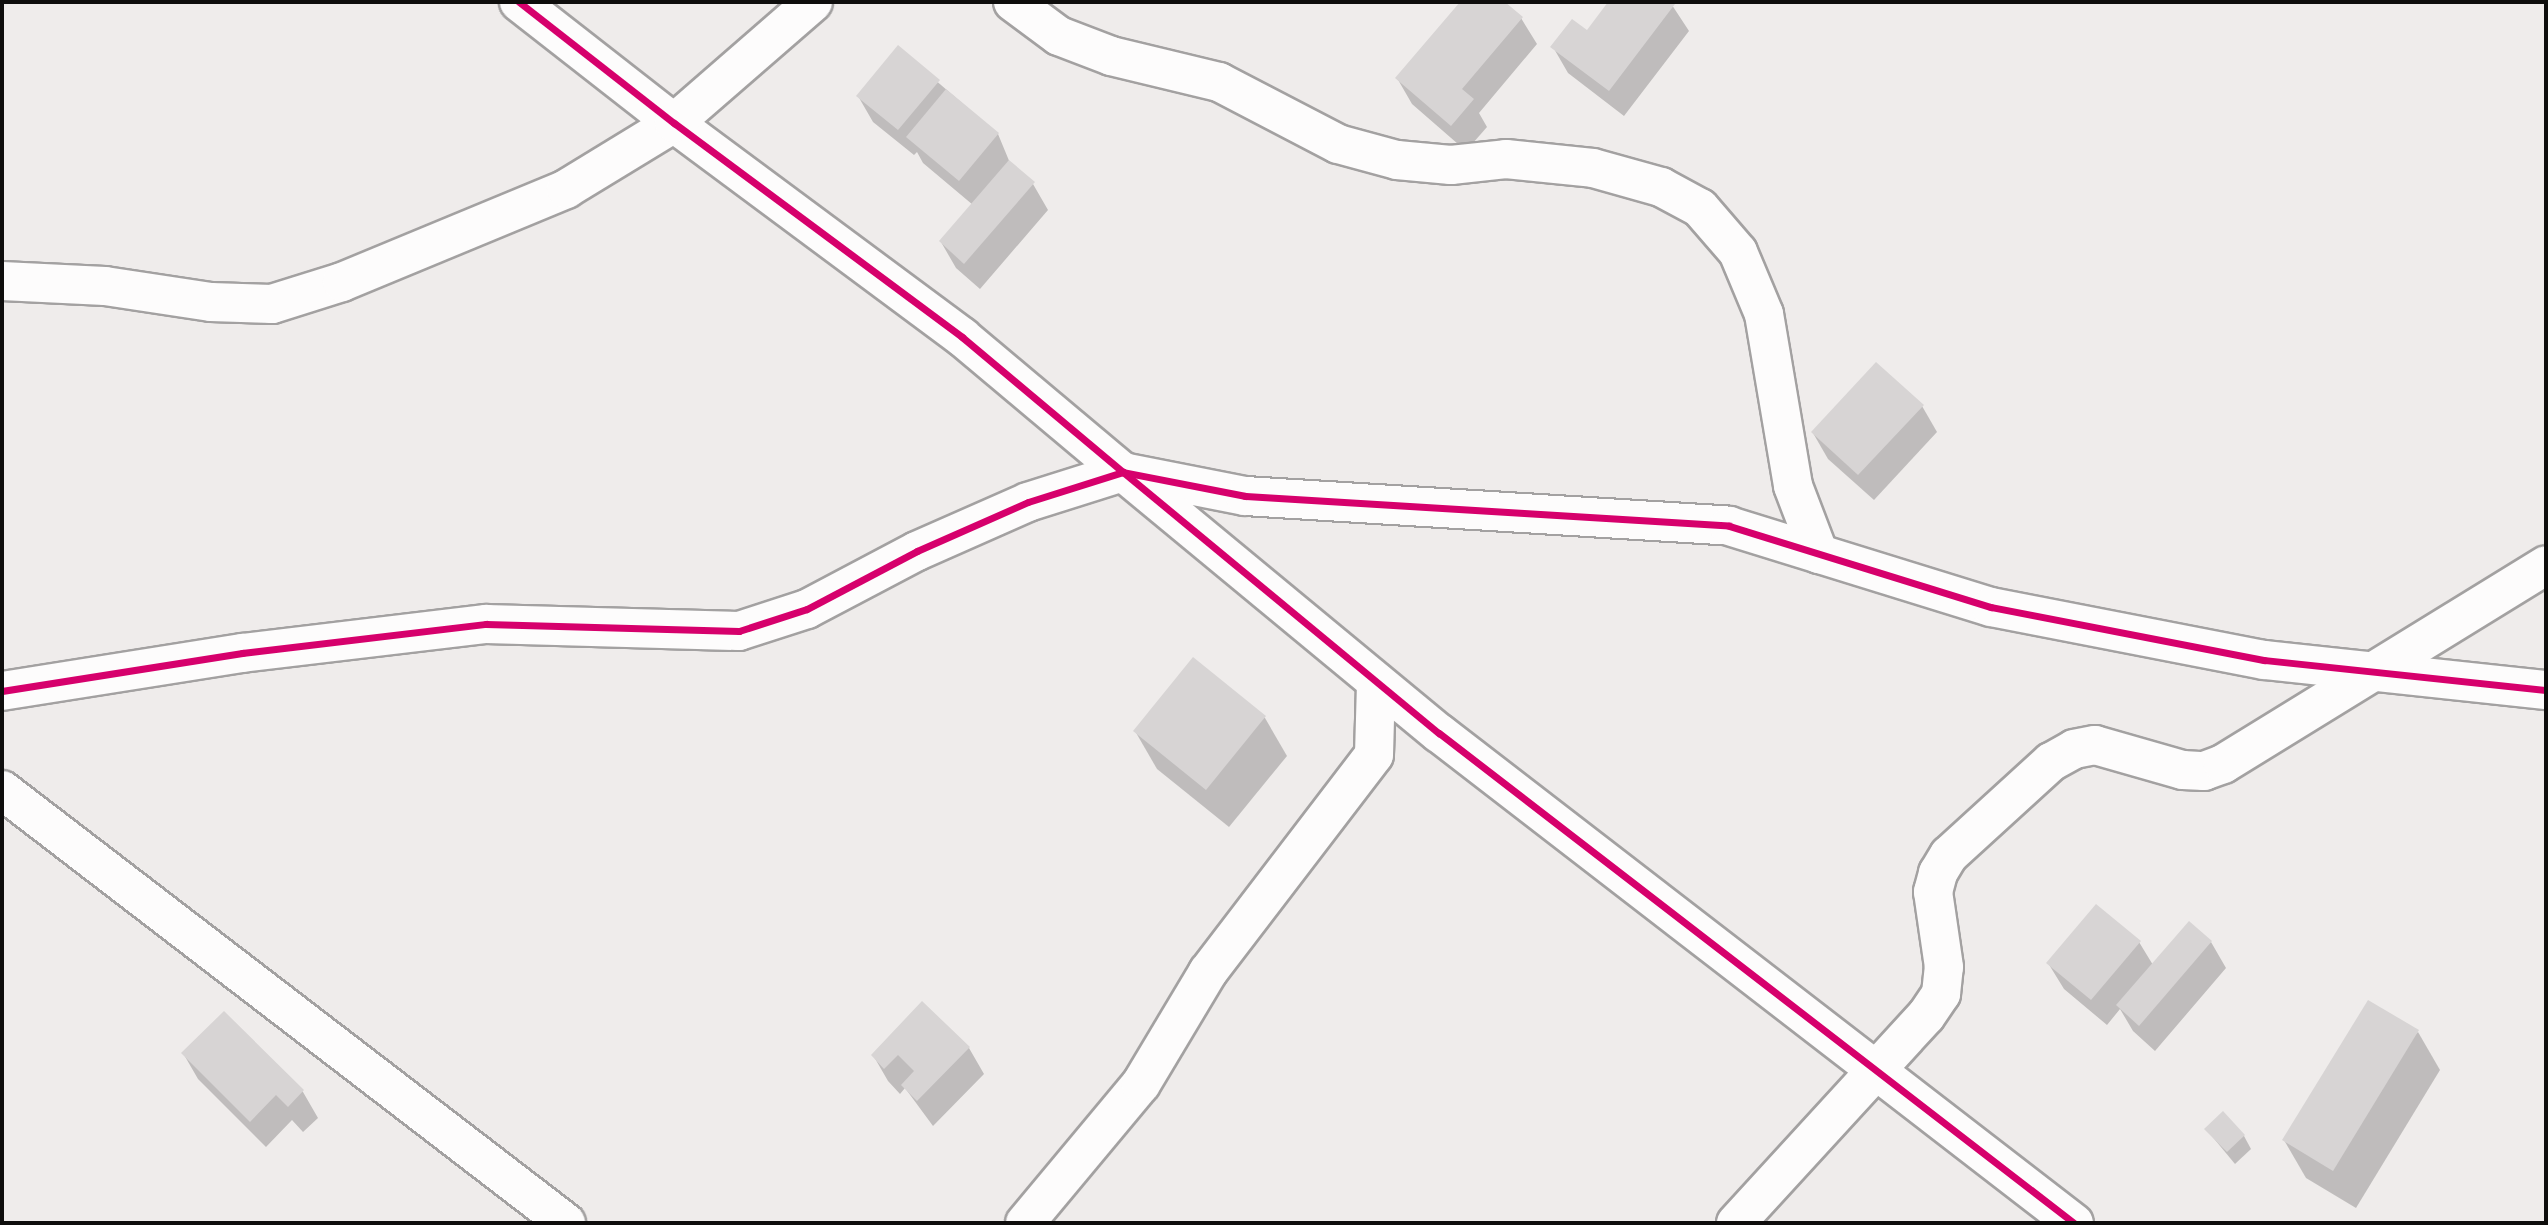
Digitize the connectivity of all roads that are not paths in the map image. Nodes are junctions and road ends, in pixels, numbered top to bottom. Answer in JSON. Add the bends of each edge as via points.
{"nodes":[{"id":1,"x":519,"y":2,"type":"edge"},
{"id":2,"x":813,"y":2,"type":"edge"},
{"id":3,"x":1013,"y":2,"type":"edge"},
{"id":4,"x":674,"y":123,"type":"junction"},
{"id":5,"x":2,"y":281,"type":"edge"},
{"id":6,"x":1123,"y":472,"type":"junction"},
{"id":7,"x":1819,"y":554,"type":"junction"},
{"id":8,"x":2546,"y":565,"type":"edge"},
{"id":9,"x":2369,"y":670,"type":"junction"},
{"id":10,"x":1376,"y":682,"type":"junction"},
{"id":11,"x":2546,"y":690,"type":"edge"},
{"id":12,"x":2,"y":691,"type":"edge"},
{"id":13,"x":1439,"y":733,"type":"junction"},
{"id":14,"x":1374,"y":755,"type":"junction"},
{"id":15,"x":2,"y":790,"type":"edge"},
{"id":16,"x":1880,"y":1069,"type":"junction"},
{"id":17,"x":566,"y":1223,"type":"edge"},
{"id":18,"x":1025,"y":1223,"type":"edge"},
{"id":19,"x":1736,"y":1223,"type":"edge"},
{"id":20,"x":2074,"y":1223,"type":"edge"}],
"edges":[{"from":1,"to":4,"type":"street"},
{"from":2,"to":4,"type":"street"},
{"from":3,"to":7,"type":"street","via":[[1059,36],[1111,56],[1219,82],[1338,144],[1397,159],[1451,165],[1506,159],[1593,169],[1661,187],[1700,208],[1738,252],[1764,314],[1793,486]]},
{"from":4,"to":5,"type":"street","via":[[566,190],[342,282],[272,304],[211,302],[105,286]]},
{"from":4,"to":6,"type":"street","via":[[962,337]]},
{"from":6,"to":7,"type":"street","via":[[1245,496],[1728,526]]},
{"from":6,"to":10,"type":"street"},
{"from":6,"to":12,"type":"street","via":[[1028,502],[917,551],[807,609],[739,631],[486,625],[242,653]]},
{"from":7,"to":9,"type":"street","via":[[1990,607],[2264,660]]},
{"from":8,"to":9,"type":"street"},
{"from":9,"to":11,"type":"street"},
{"from":9,"to":16,"type":"street","via":[[2204,771],[2183,770],[2095,745],[2074,749],[2051,762],[1949,855],[1938,873],[1933,891],[1944,967],[1941,994]]},
{"from":10,"to":13,"type":"street"},
{"from":10,"to":14,"type":"street"},
{"from":13,"to":14,"type":"street"},
{"from":13,"to":16,"type":"street"},
{"from":14,"to":18,"type":"street","via":[[1208,972],[1141,1084]]},
{"from":15,"to":17,"type":"street"},
{"from":16,"to":19,"type":"street"},
{"from":16,"to":20,"type":"street"}]}
